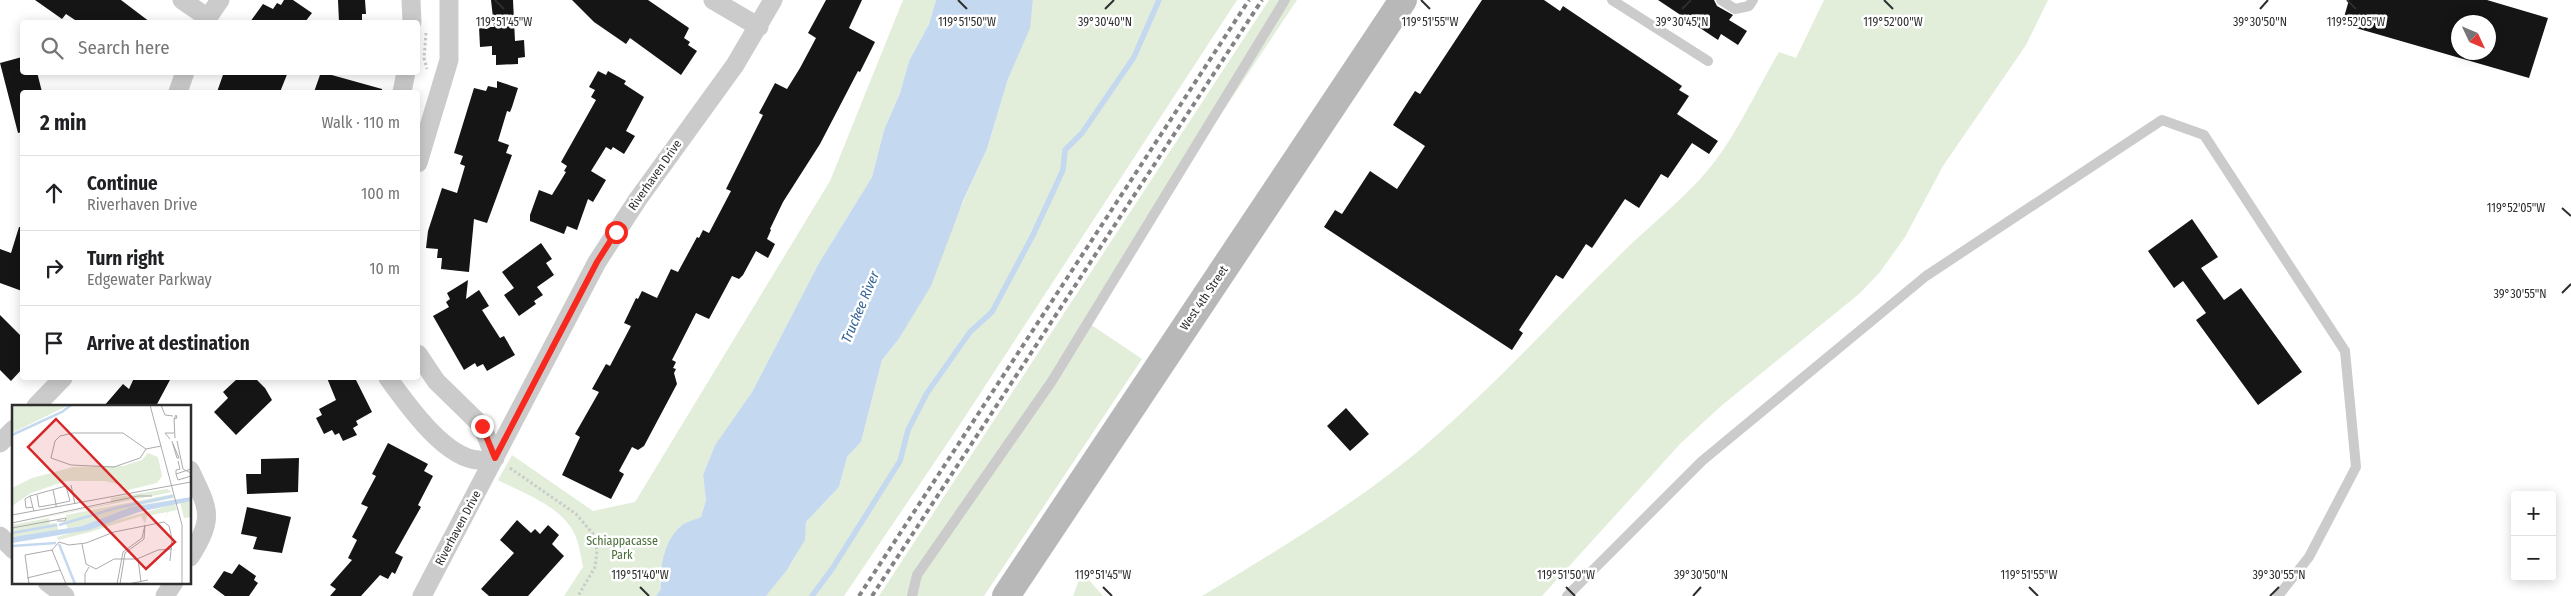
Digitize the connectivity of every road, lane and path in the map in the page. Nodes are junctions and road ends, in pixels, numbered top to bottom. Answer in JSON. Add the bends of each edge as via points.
{"nodes":[{"id":1,"x":182,"y":0,"type":"edge"},
{"id":2,"x":220,"y":0,"type":"edge"},
{"id":3,"x":411,"y":0,"type":"edge"},
{"id":4,"x":449,"y":0,"type":"edge"},
{"id":5,"x":713,"y":0,"type":"edge"},
{"id":6,"x":773,"y":0,"type":"edge"},
{"id":7,"x":1285,"y":0,"type":"edge"},
{"id":8,"x":1402,"y":0,"type":"edge"},
{"id":9,"x":1612,"y":0,"type":"edge"},
{"id":10,"x":1721,"y":0,"type":"edge"},
{"id":11,"x":1753,"y":0,"type":"edge"},
{"id":12,"x":207,"y":20,"type":"edge"},
{"id":13,"x":412,"y":20,"type":"edge"},
{"id":14,"x":758,"y":27,"type":"junction"},
{"id":15,"x":1708,"y":61,"type":"dead end"},
{"id":16,"x":184,"y":75,"type":"edge"},
{"id":17,"x":405,"y":75,"type":"edge"},
{"id":18,"x":179,"y":90,"type":"edge"},
{"id":19,"x":402,"y":90,"type":"edge"},
{"id":20,"x":420,"y":156,"type":"edge"},
{"id":21,"x":420,"y":357,"type":"edge"},
{"id":22,"x":61,"y":380,"type":"edge"},
{"id":23,"x":389,"y":380,"type":"edge"},
{"id":24,"x":37,"y":405,"type":"edge"},
{"id":25,"x":12,"y":431,"type":"edge"},
{"id":26,"x":0,"y":443,"type":"edge"},
{"id":27,"x":495,"y":458,"type":"junction"},
{"id":28,"x":191,"y":472,"type":"edge"},
{"id":29,"x":0,"y":536,"type":"edge"},
{"id":30,"x":12,"y":548,"type":"edge"},
{"id":31,"x":191,"y":555,"type":"edge"},
{"id":32,"x":49,"y":584,"type":"edge"},
{"id":33,"x":173,"y":584,"type":"edge"},
{"id":34,"x":64,"y":596,"type":"edge"},
{"id":35,"x":165,"y":596,"type":"edge"},
{"id":36,"x":422,"y":596,"type":"edge"},
{"id":37,"x":578,"y":596,"type":"edge"},
{"id":38,"x":912,"y":596,"type":"edge"},
{"id":39,"x":1006,"y":596,"type":"edge"},
{"id":40,"x":1567,"y":596,"type":"edge"},
{"id":41,"x":2278,"y":596,"type":"edge"}],
"edges":[{"from":1,"to":12,"type":"street"},
{"from":2,"to":12,"type":"street"},
{"from":3,"to":13,"type":"street"},
{"from":4,"to":20,"type":"street","via":[[449,60]]},
{"from":5,"to":14,"type":"street"},
{"from":6,"to":14,"type":"street","name":"Riverhaven Drive"},
{"from":7,"to":38,"type":"lane","via":[[1052,381],[917,576]]},
{"from":8,"to":39,"type":"main road","name":"West 4th Street"},
{"from":9,"to":15,"type":"lane"},
{"from":10,"to":11,"type":"lane","via":[[1735,9],[1750,6]]},
{"from":14,"to":27,"type":"street","name":"Riverhaven Drive","via":[[597,262]]},
{"from":16,"to":18,"type":"street"},
{"from":17,"to":19,"type":"street"},
{"from":21,"to":27,"type":"street","via":[[436,381],[482,426]]},
{"from":22,"to":24,"type":"street"},
{"from":23,"to":27,"type":"street","via":[[430,431],[456,453],[479,460]]},
{"from":25,"to":26,"type":"street"},
{"from":27,"to":36,"type":"street","name":"Riverhaven Drive"},
{"from":27,"to":37,"type":"path","via":[[576,514],[594,535],[595,567]]},
{"from":28,"to":31,"type":"street","via":[[207,504],[208,517],[204,533]]},
{"from":29,"to":30,"type":"street"},
{"from":32,"to":34,"type":"street"},
{"from":33,"to":35,"type":"street"},
{"from":40,"to":41,"type":"lane","via":[[1702,461],[1926,276],[2162,120],[2204,135],[2346,351],[2356,467],[2309,557]]}]}
